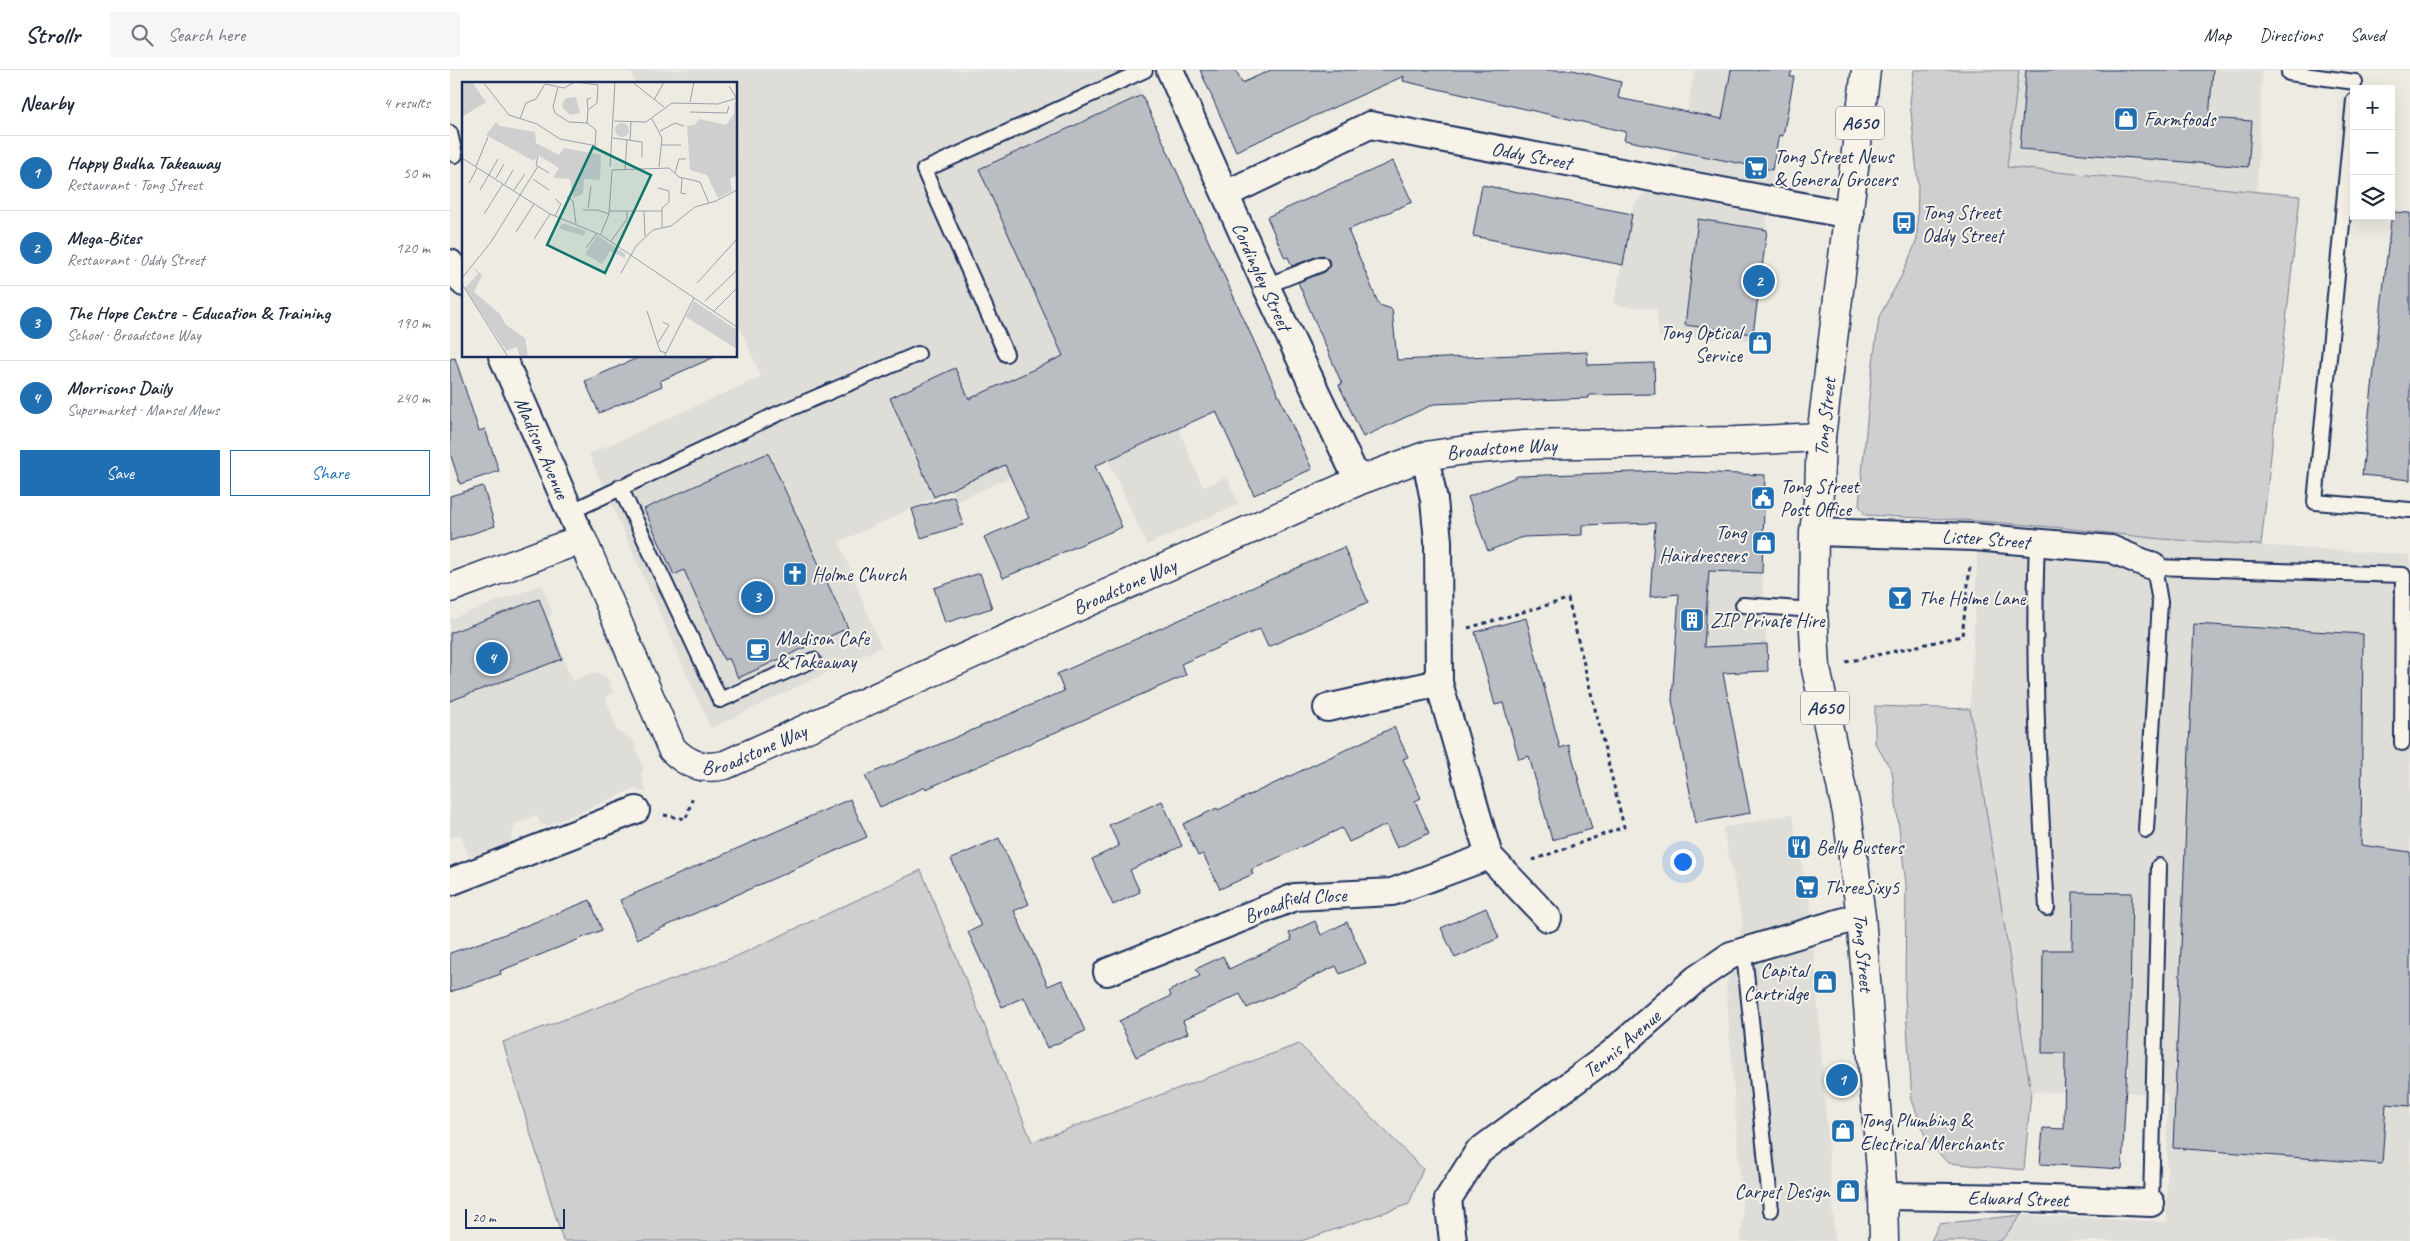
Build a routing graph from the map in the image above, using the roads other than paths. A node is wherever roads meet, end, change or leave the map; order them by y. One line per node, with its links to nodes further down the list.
1 (1145, 70): 16 (lane)
2 (1170, 70): 9 (street, Cordingley Street)
3 (1866, 70): 10 (main road, Tong Street / A650)
4 (2289, 72): 5 (lane)
5 (2356, 80)
6 (2351, 130): 22 (lane)
7 (450, 133): 8 (lane)
8 (455, 155)
9 (1226, 194): 10 (street, Oddy Street); 14 (street, Cordingley Street)
10 (1850, 215): 18 (main road, Tong Street / A650)
11 (450, 263): 13 (street)
12 (1321, 264): 14 (lane)
13 (462, 280)
14 (1266, 286): 20 (street, Cordingley Street)
15 (918, 354): 21 (lane)
16 (1006, 354)
17 (503, 358): 23 (street, Madison Avenue)
18 (1821, 436): 19 (main road, Broadstone Way); 24 (main road, Tong Street / A650)
19 (1425, 456): 20 (main road, Broadstone Way); 32 (street)
20 (1358, 481): 25 (main road, Broadstone Way)
21 (620, 487): 23 (lane); 31 (lane)
22 (2410, 510)
23 (570, 512): 25 (street, Madison Avenue)
24 (1814, 532): 26 (street, Lister Street); 30 (main road, Tong Street / A650)
25 (582, 539): 28 (main road)
26 (2037, 542): 27 (street, Lister Street); 40 (lane)
27 (2154, 567): 34 (lane); 36 (lane)
28 (450, 588)
29 (1743, 605): 30 (lane)
30 (1813, 610): 41 (main road, Tong Street / A650)
31 (813, 660)
32 (1439, 683): 33 (street); 37 (street)
33 (1327, 708)
34 (2402, 743)
35 (636, 810): 39 (street)
36 (2146, 830)
37 (1496, 864): 42 (street); 44 (street, Broadfield Close)
38 (2159, 866): 46 (lane)
39 (450, 882)
40 (2047, 908)
41 (1861, 916): 43 (street, Tennis Avenue); 45 (main road, Tong Street / A650)
42 (1548, 918)
43 (1744, 952): 47 (lane); 48 (street, Tennis Avenue)
44 (1107, 972)
45 (1883, 1196): 46 (street, Edward Street); 49 (main road, Tong Street / A650)
46 (2152, 1202)
47 (1771, 1210)
48 (1453, 1241)
49 (1884, 1241)

